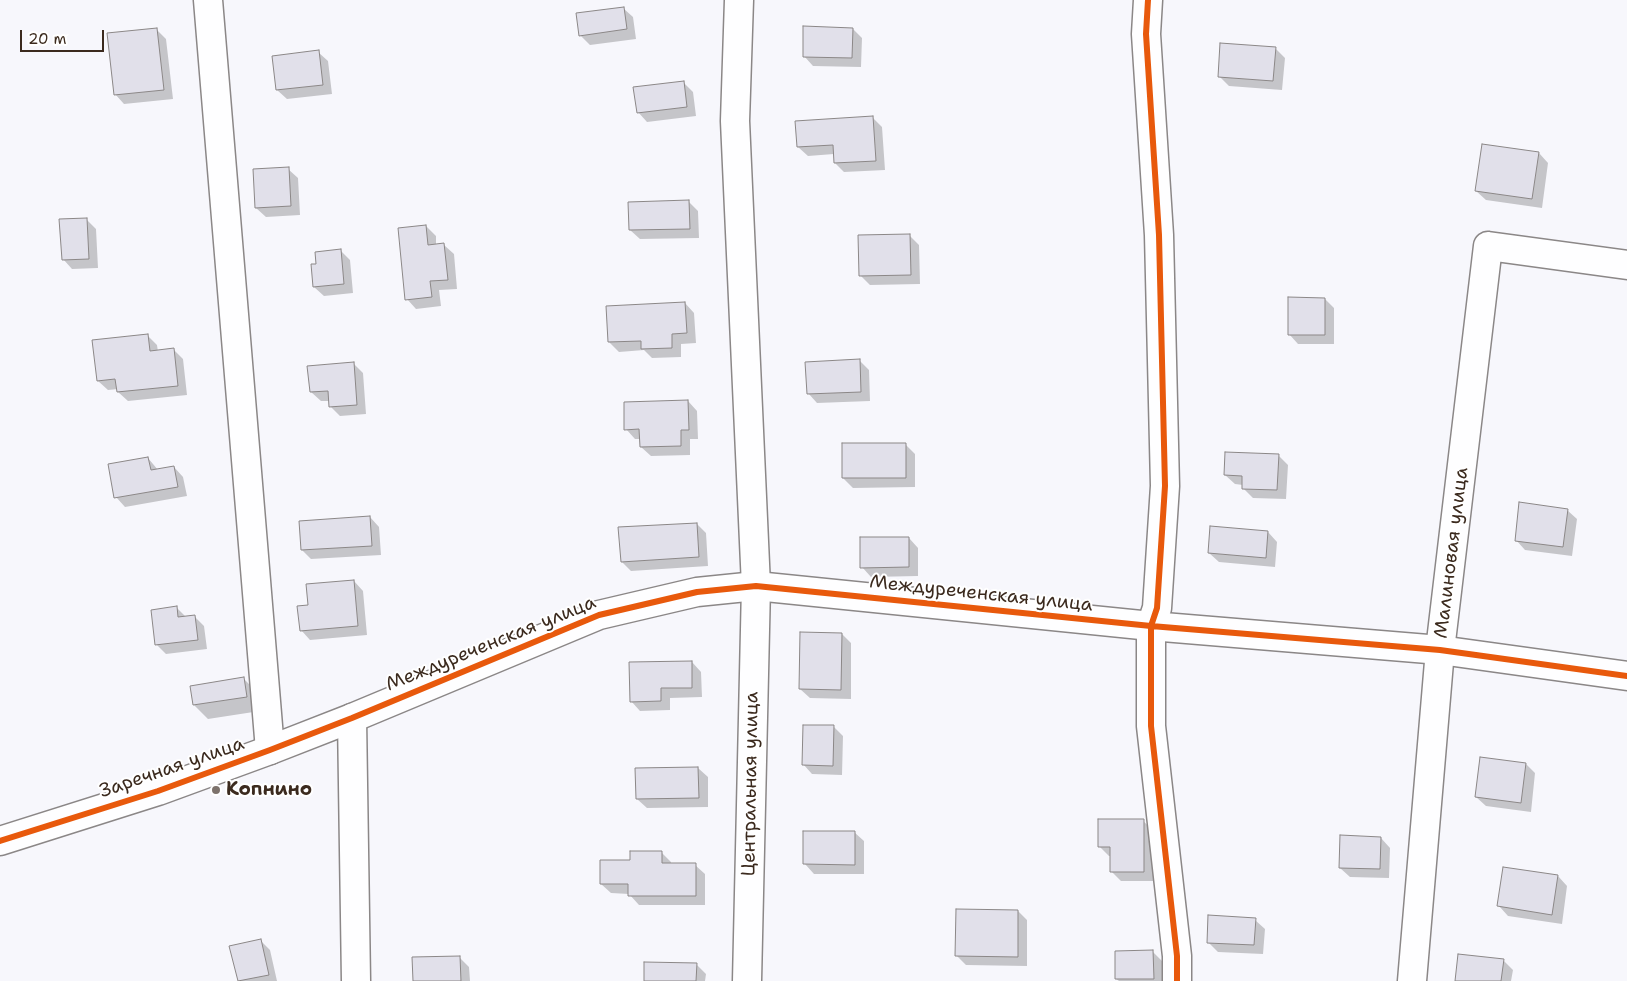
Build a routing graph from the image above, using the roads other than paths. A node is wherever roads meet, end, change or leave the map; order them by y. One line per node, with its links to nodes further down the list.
1 (208, 0): 10 (street)
2 (739, 0): 5 (street, Центральная улица)
3 (1148, 0): 6 (street)
4 (1627, 265): 7 (street, Малиновая улица)
5 (756, 586): 6 (street, Междуреченская улица); 9 (street, Междуреченская улица); 13 (street, Центральная улица)
6 (1152, 626): 7 (street, Междуреченская улица); 14 (street)
7 (1440, 650): 8 (street, Междуреченская улица); 15 (street, Малиновая улица)
8 (1627, 676)
9 (352, 718): 10 (street, Заречная улица); 12 (street)
10 (270, 750): 11 (street, Заречная улица)
11 (0, 841)
12 (356, 981)
13 (746, 981)
14 (1177, 981)
15 (1412, 981)

